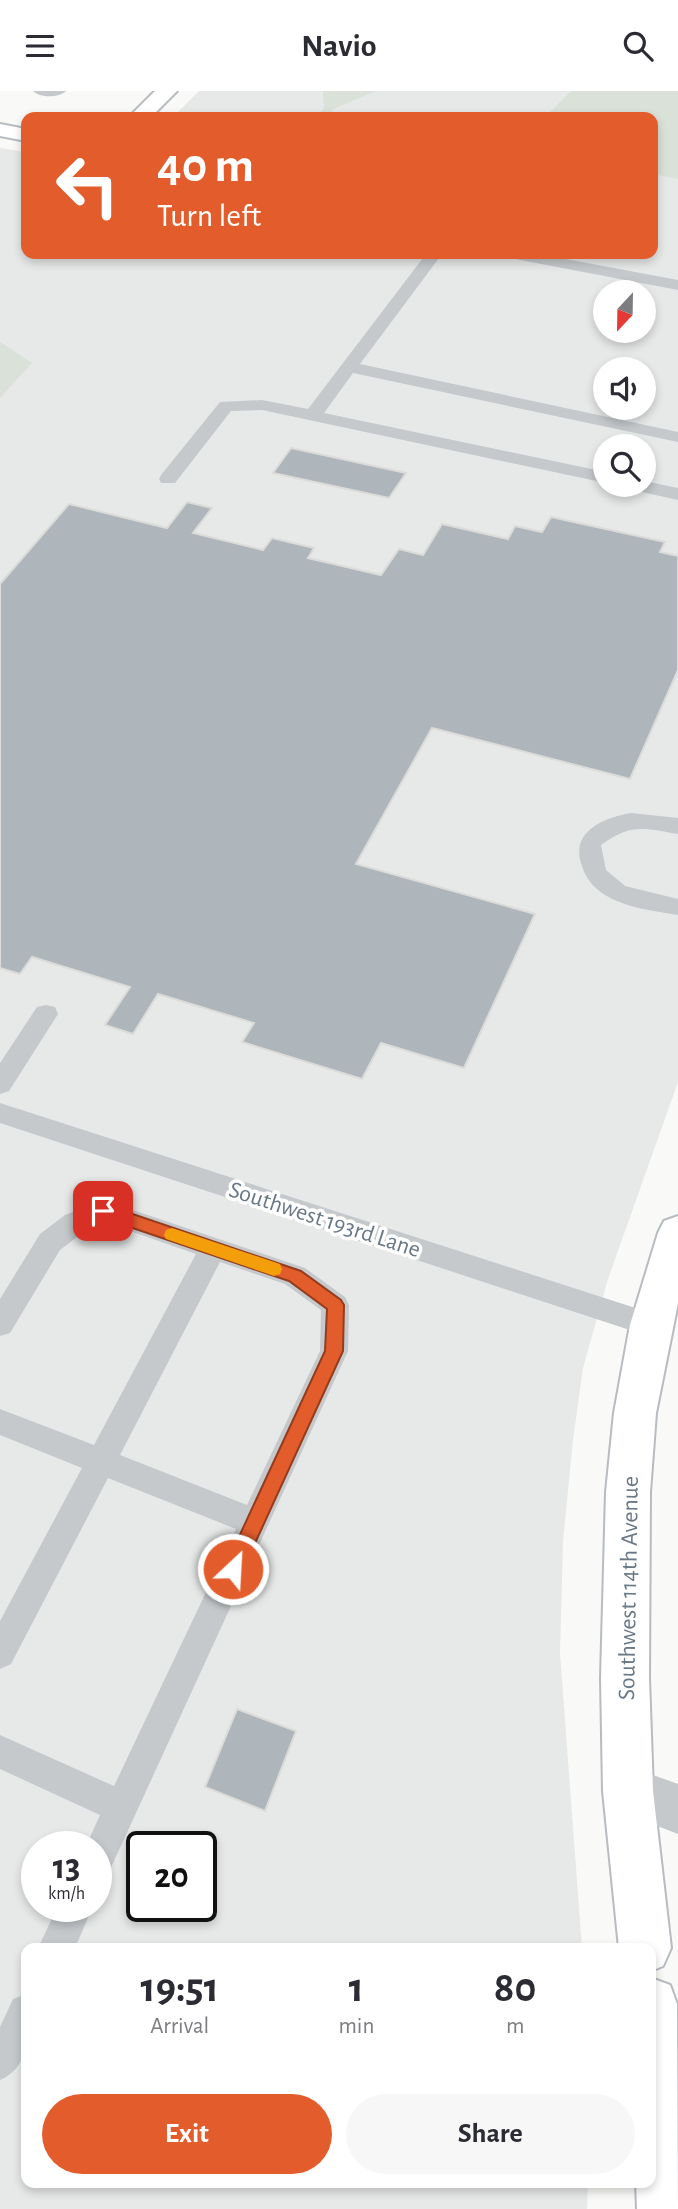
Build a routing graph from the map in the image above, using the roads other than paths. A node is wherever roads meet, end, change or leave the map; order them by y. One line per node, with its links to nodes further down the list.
1 (40, 91): 2 (lane)
2 (60, 91)
3 (167, 91): 4 (street)
4 (144, 112)
5 (0, 130): 6 (street)
6 (21, 134)
7 (430, 259): 10 (lane)
8 (541, 259): 9 (lane)
9 (678, 285)
10 (347, 367): 11 (lane); 12 (lane)
11 (312, 416): 13 (lane); 14 (lane)
12 (678, 437)
13 (593, 475)
14 (168, 479)
15 (656, 489): 16 (lane)
16 (678, 494)
17 (678, 826): 18 (lane)
18 (678, 907)
19 (46, 1014): 20 (lane)
20 (0, 1084)
21 (0, 1113): 25 (lane, Southwest 193rd Lane)
22 (678, 1233): 25 (street, Southwest 114th Avenue)
23 (213, 1249): 24 (lane); 27 (lane); 28 (lane)
24 (0, 1324)
25 (651, 1325): 31 (street, Southwest 114th Avenue)
26 (0, 1422): 27 (lane)
27 (101, 1461): 28 (lane); 29 (lane)
28 (255, 1522): 32 (lane)
29 (0, 1653)
30 (0, 1752): 32 (lane)
31 (628, 1791): 33 (street); 37 (street, Southwest 114th Avenue)
32 (122, 1807): 34 (lane)
33 (678, 1809)
34 (111, 1831)
35 (68, 1922): 36 (lane)
36 (58, 1943)
37 (644, 1943)
38 (21, 2022): 40 (lane)
39 (656, 2051): 41 (street)
40 (0, 2061)
41 (665, 2209)

